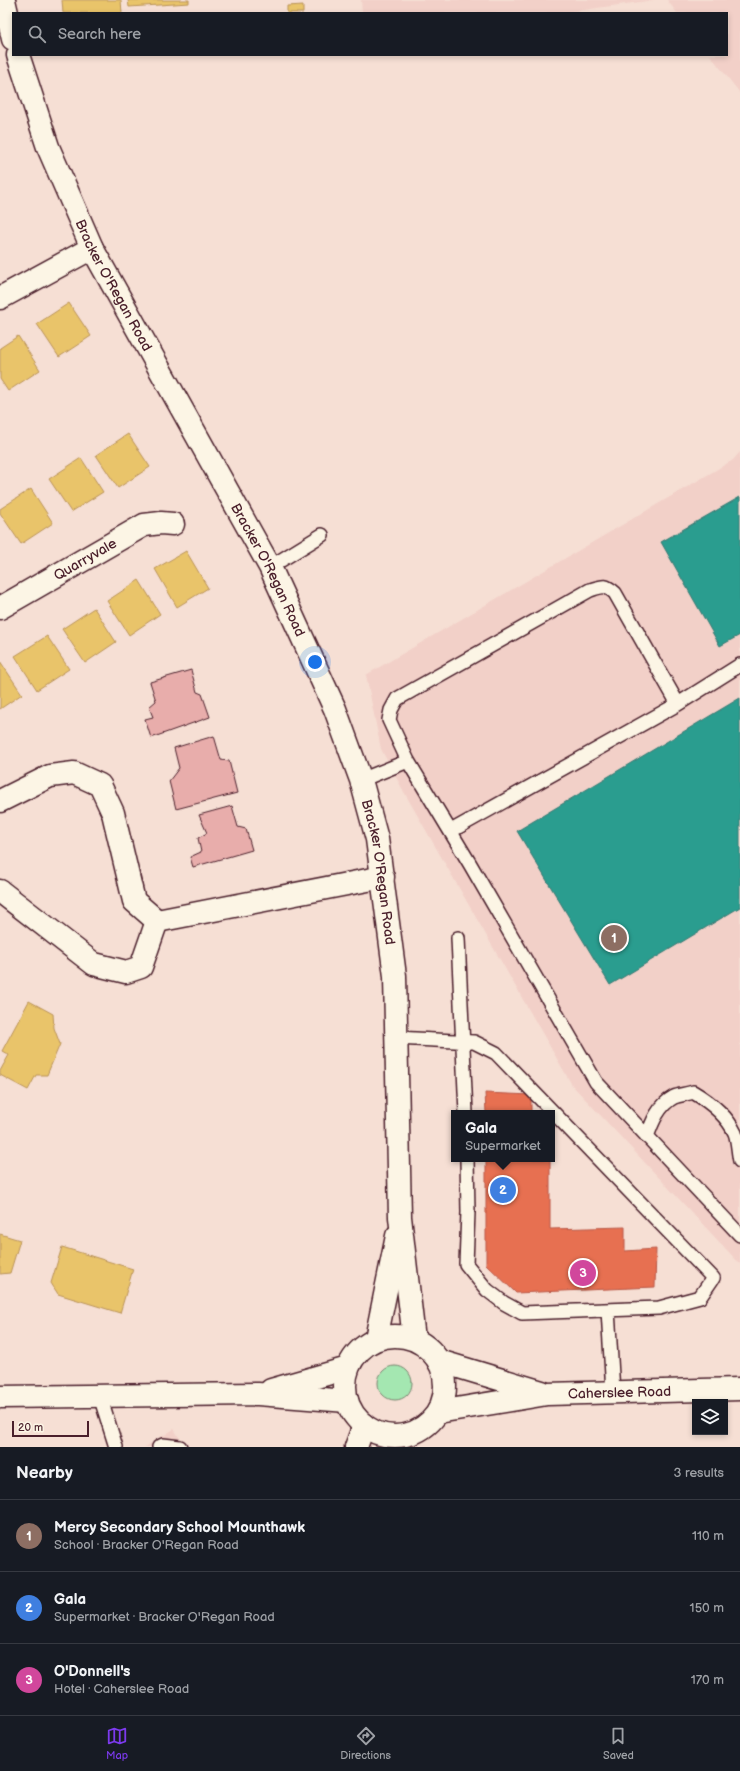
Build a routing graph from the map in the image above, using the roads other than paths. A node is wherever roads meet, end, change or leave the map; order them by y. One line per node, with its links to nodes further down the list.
1 (4, 0): 2 (main road)
2 (12, 35)
3 (18, 56): 4 (main road, Bracker O'Regan Road)
4 (92, 248): 5 (main road); 8 (main road, Bracker O'Regan Road)
5 (0, 298)
6 (173, 524): 9 (main road, Quarryvale)
7 (322, 535): 8 (lane)
8 (270, 567): 13 (main road, Bracker O'Regan Road)
9 (0, 608)
10 (740, 665): 11 (lane)
11 (678, 704): 12 (lane); 15 (lane)
12 (408, 761): 13 (lane); 15 (lane)
13 (361, 780): 16 (main road, Bracker O'Regan Road)
14 (0, 801): 18 (main road)
15 (451, 832): 25 (lane)
16 (383, 877): 18 (main road); 20 (main road, Bracker O'Regan Road)
17 (0, 891): 18 (main road)
18 (157, 921)
19 (458, 938): 21 (lane)
20 (396, 1038): 21 (lane); 28 (main road, Bracker O'Regan Road)
21 (462, 1041): 22 (lane); 23 (lane)
22 (466, 1110)
23 (551, 1110)
24 (555, 1114): 30 (lane)
25 (647, 1137): 26 (lane); 29 (lane)
26 (740, 1161)
27 (467, 1162): 30 (lane)
28 (400, 1217): 31 (main road); 32 (main road)
29 (740, 1235)
30 (608, 1310): 36 (lane)
31 (376, 1339): 32 (main road); 34 (main road)
32 (414, 1339): 33 (main road)
33 (439, 1361): 38 (main road, Caherslee Road); 42 (main road)
34 (348, 1368): 37 (main road); 41 (main road)
35 (740, 1390): 36 (main road, Caherslee Road)
36 (613, 1392): 38 (main road, Caherslee Road)
37 (258, 1394): 39 (main road); 41 (main road)
38 (547, 1394): 42 (main road, Caherslee Road)
39 (100, 1396): 40 (main road); 45 (lane)
40 (0, 1397)
41 (347, 1401): 43 (main road)
42 (438, 1412): 44 (main road)
43 (364, 1426): 44 (main road); 48 (main road)
44 (402, 1440)
45 (116, 1447)
46 (159, 1447): 47 (lane)
47 (180, 1447)
48 (356, 1447)

